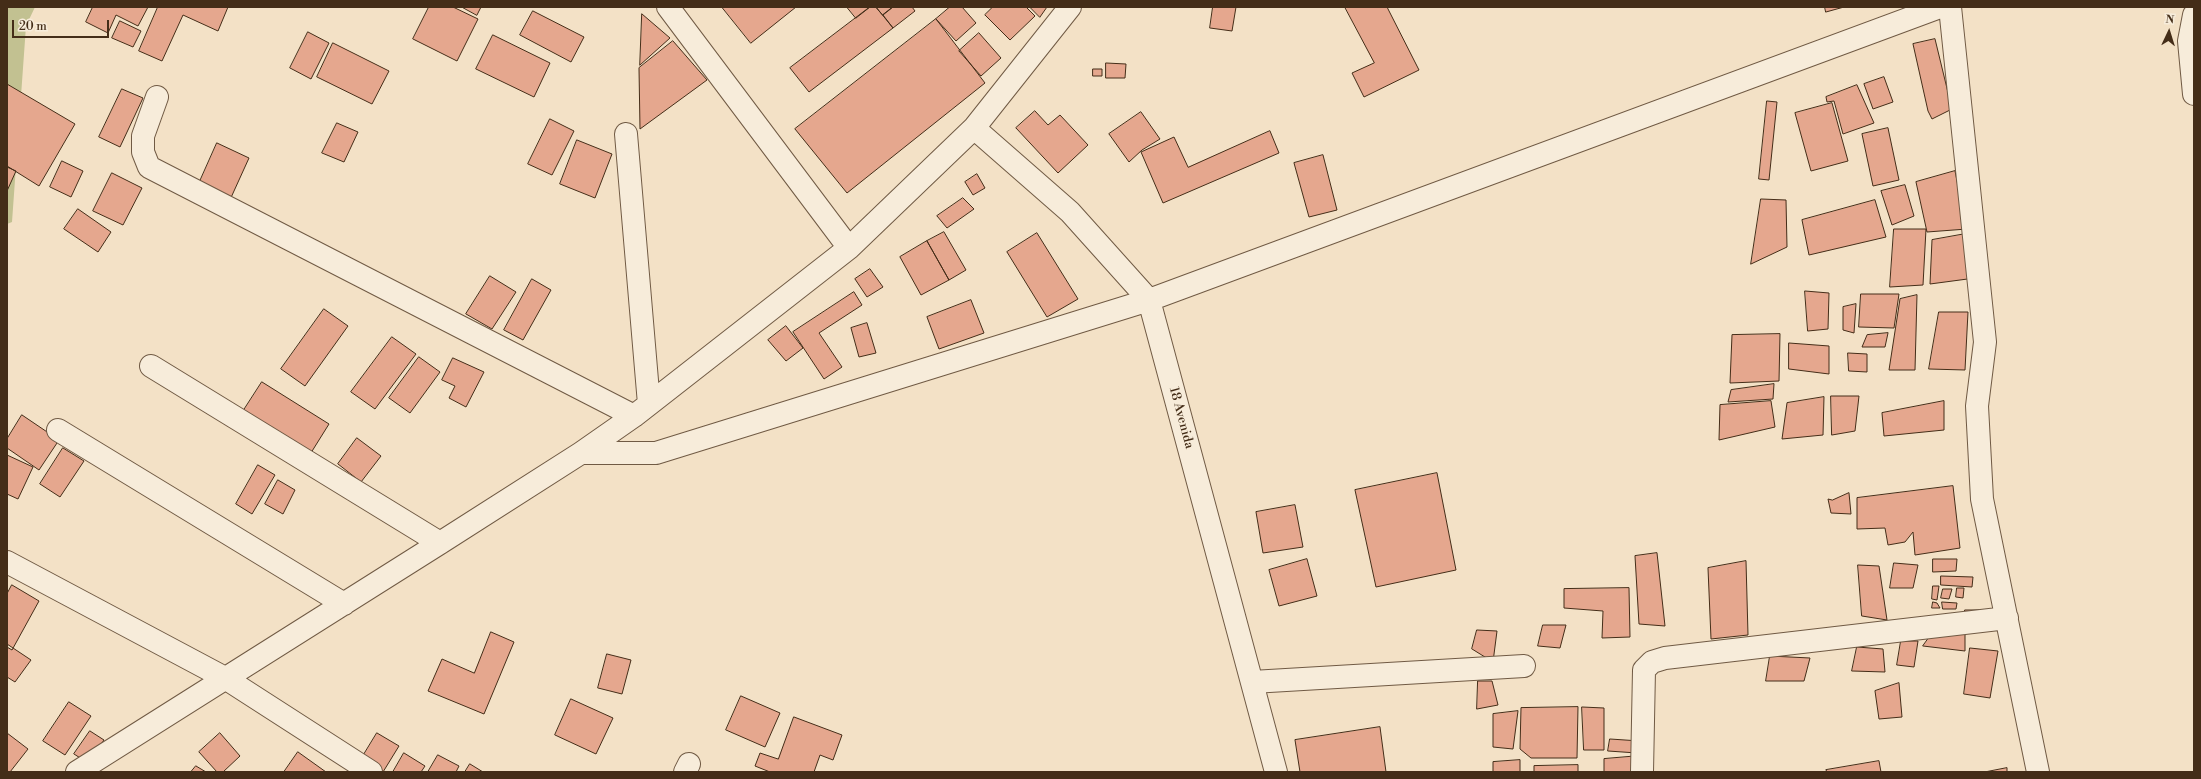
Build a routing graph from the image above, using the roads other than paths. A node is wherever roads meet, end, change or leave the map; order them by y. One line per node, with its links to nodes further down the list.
1 (668, 7): 10 (street)
2 (1070, 7): 8 (street)
3 (1940, 7): 11 (street)
4 (1950, 7): 19 (street)
5 (2194, 14): 6 (street)
6 (2194, 94)
7 (158, 96): 13 (street)
8 (974, 128): 10 (street); 11 (street, 18 Avenida)
9 (626, 134): 13 (street)
10 (849, 248): 13 (street)
11 (1149, 300): 15 (street); 22 (street, 18 Avenida)
12 (151, 366): 16 (street)
13 (641, 410): 15 (street)
14 (58, 430): 18 (street)
15 (581, 453): 16 (street)
16 (440, 543): 18 (street)
17 (7, 562): 21 (street)
18 (344, 604): 21 (street)
19 (2007, 618): 26 (street); 27 (street)
20 (1524, 666): 22 (street)
21 (225, 678): 23 (street); 24 (street)
22 (1252, 682): 25 (street, 18 Avenida)
23 (78, 772)
24 (371, 772)
25 (1276, 772)
26 (1642, 772)
27 (2038, 772)

